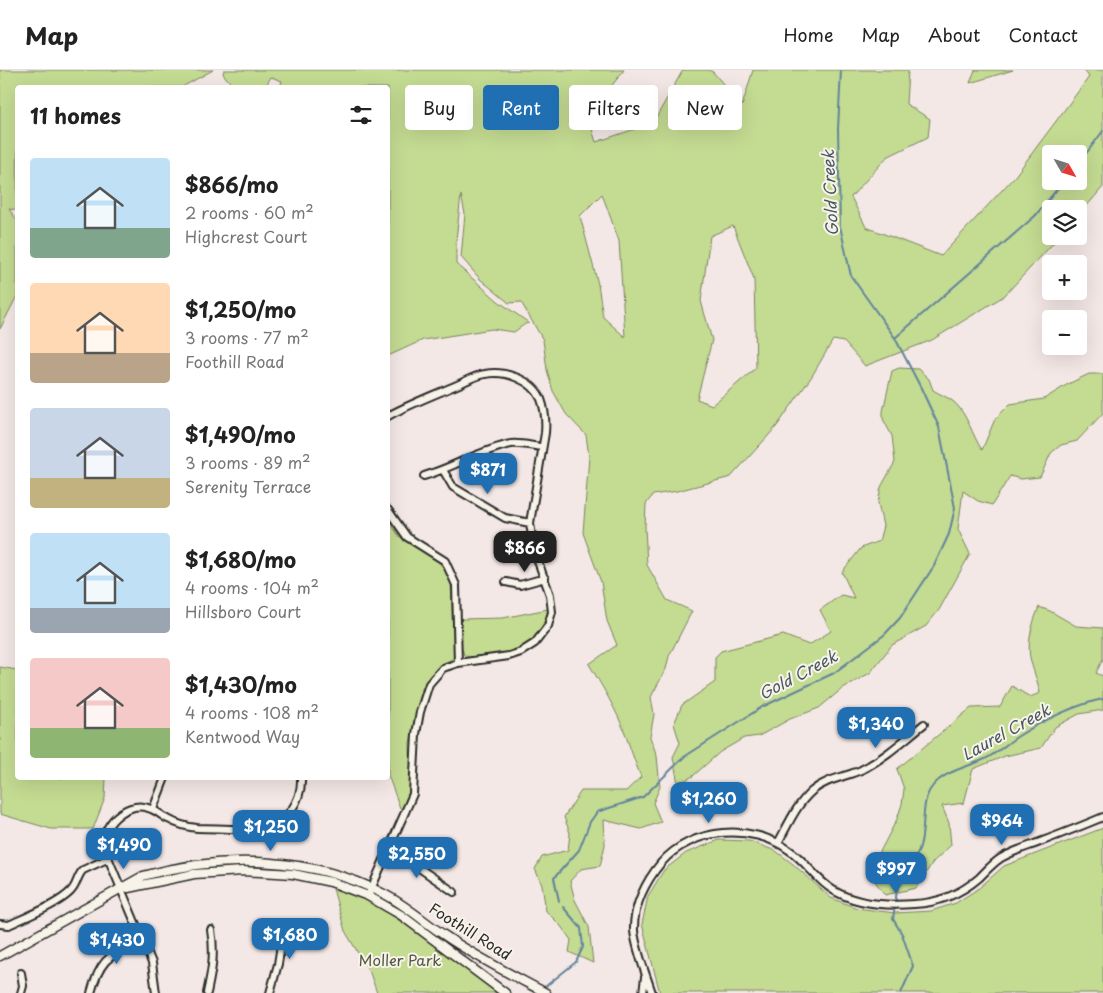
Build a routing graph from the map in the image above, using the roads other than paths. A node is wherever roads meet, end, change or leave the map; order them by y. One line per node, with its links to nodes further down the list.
1 (390, 415): 2 (street)
2 (542, 447): 3 (street); 6 (street)
3 (443, 470): 4 (street); 6 (street)
4 (424, 476)
5 (390, 513): 9 (street)
6 (530, 523): 7 (street)
7 (544, 578): 8 (street); 9 (street)
8 (506, 582)
9 (458, 663): 16 (street)
10 (924, 724): 15 (street)
11 (164, 780): 13 (street)
12 (301, 780): 13 (street)
13 (153, 809): 17 (street)
14 (1103, 818): 15 (street)
15 (778, 843): 28 (street)
16 (390, 850): 18 (street); 20 (street)
17 (107, 859): 19 (street); 22 (street)
18 (372, 888): 19 (main road, Foothill Road); 21 (street); 35 (main road, Foothill Road)
19 (121, 890): 21 (main road, Foothill Road); 25 (street); 26 (main road, Foothill Road)
20 (454, 892)
21 (368, 896): 34 (main road, Foothill Road)
22 (0, 924)
23 (211, 930): 32 (street)
24 (310, 931): 33 (street)
25 (142, 938): 30 (street); 31 (street)
26 (0, 956)
27 (21, 973): 29 (street)
28 (646, 973): 36 (street); 37 (street)
29 (21, 993)
30 (91, 993)
31 (156, 993)
32 (207, 993)
33 (270, 993)
34 (505, 993)
35 (546, 993)
36 (642, 993)
37 (652, 993)

